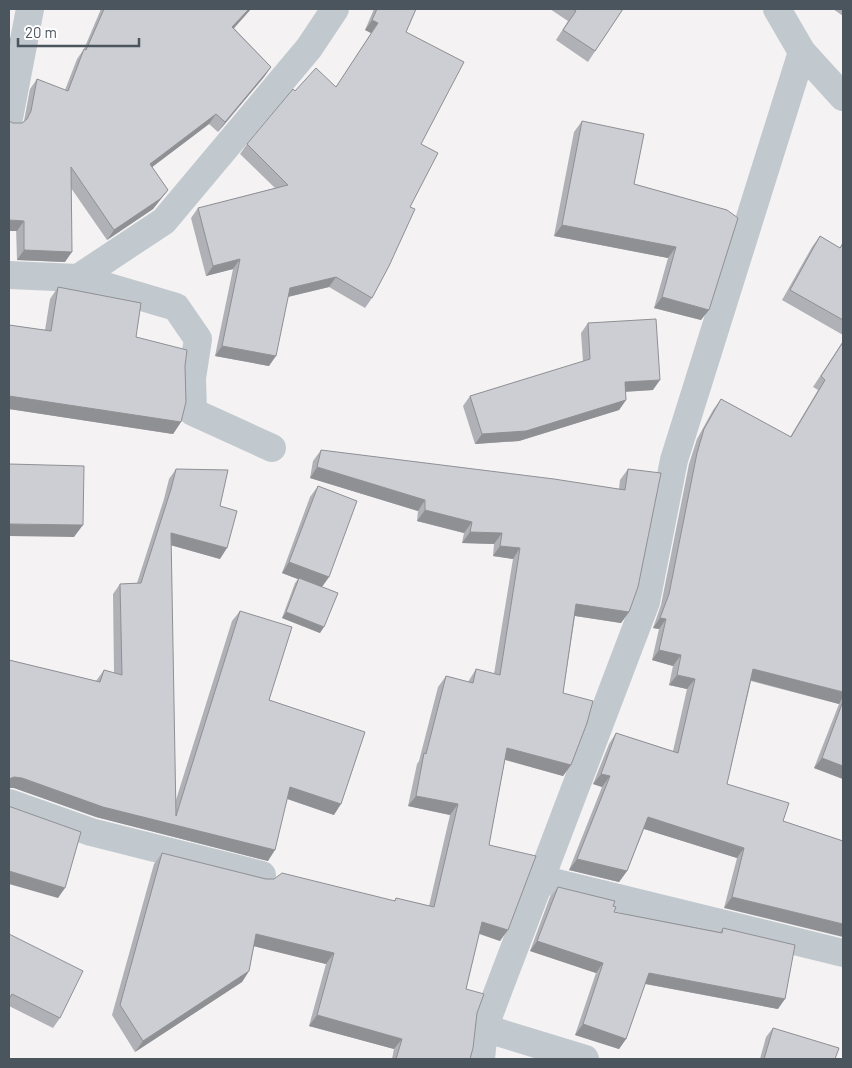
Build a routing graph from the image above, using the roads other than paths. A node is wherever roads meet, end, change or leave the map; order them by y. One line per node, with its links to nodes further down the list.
1 (30, 9): 6 (street)
2 (335, 9): 8 (street)
3 (777, 9): 4 (street)
4 (802, 52): 5 (street); 12 (street)
5 (843, 97)
6 (9, 118)
7 (9, 275): 8 (street)
8 (78, 278): 9 (street)
9 (272, 448)
10 (9, 803): 11 (street)
11 (262, 875)
12 (541, 878): 13 (street); 14 (street)
13 (843, 953)
14 (484, 1028): 15 (street); 16 (street)
15 (481, 1059)
16 (585, 1059)

